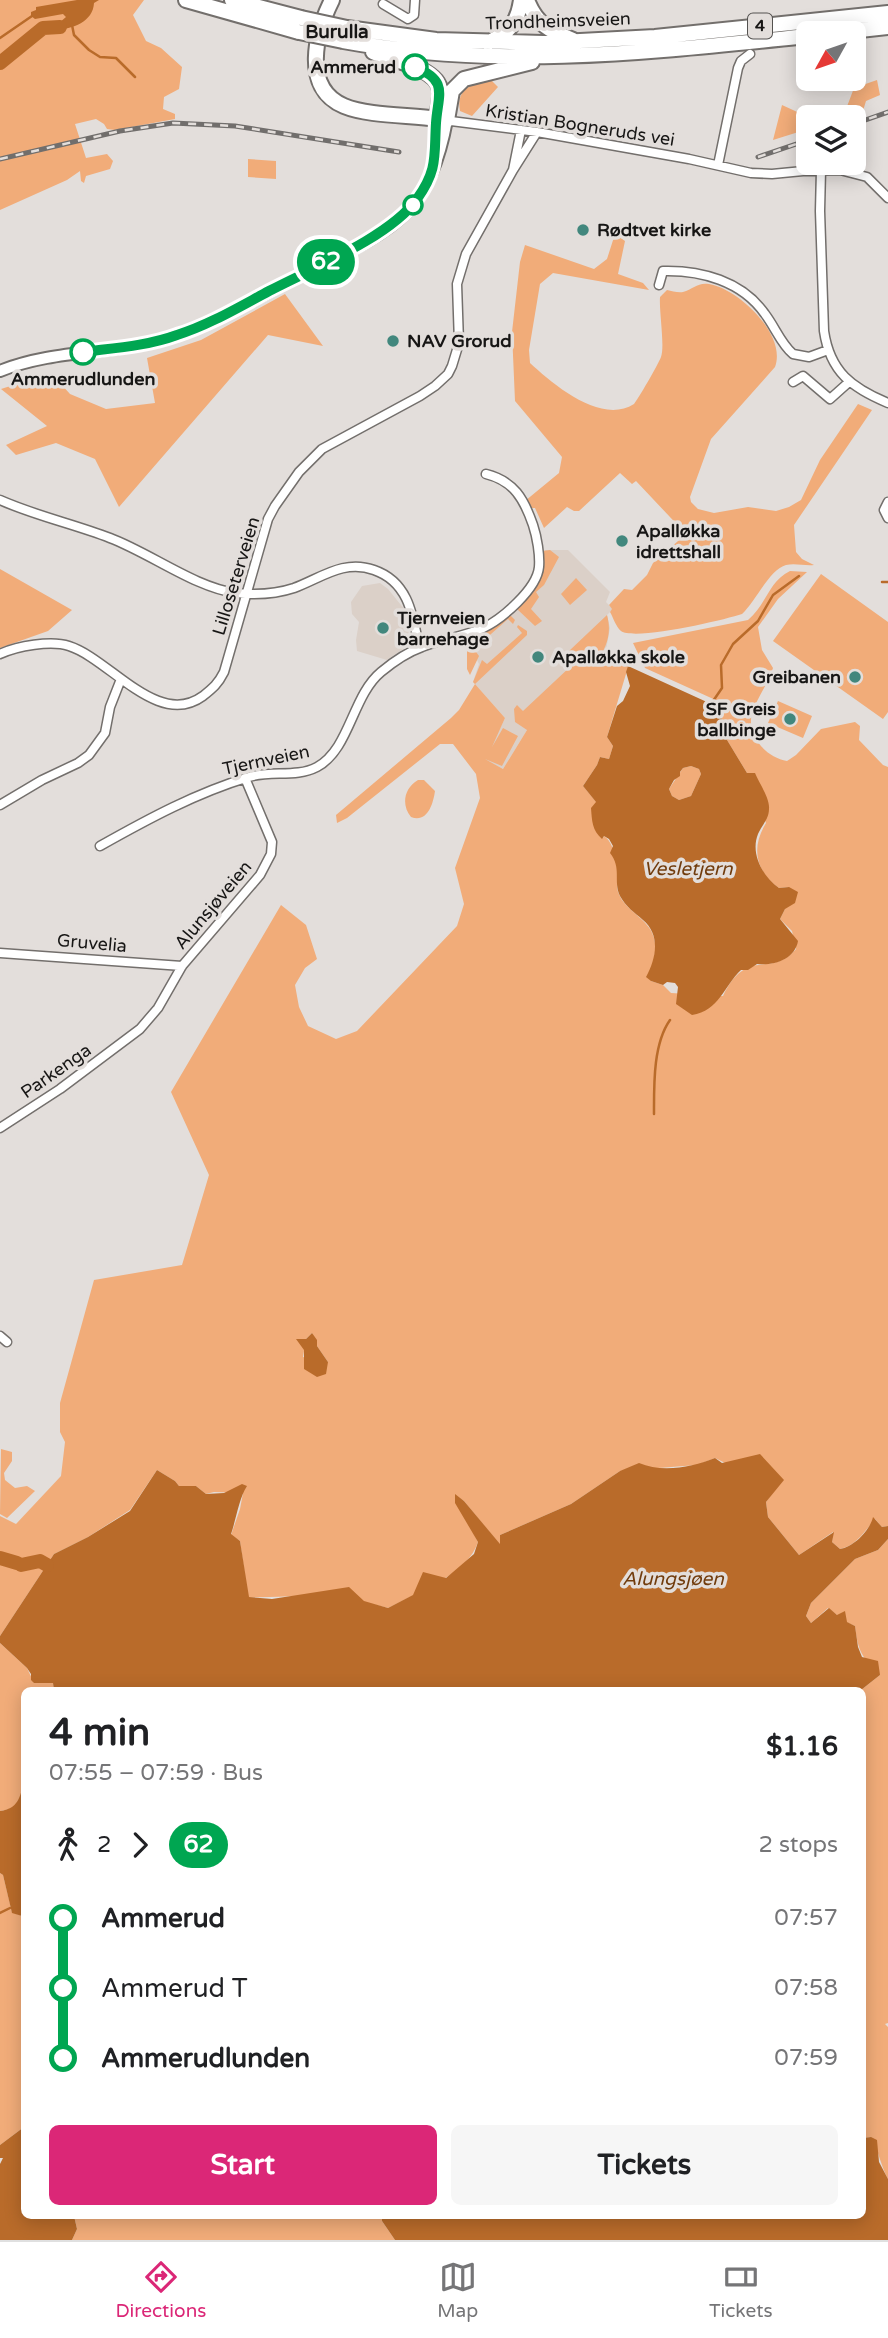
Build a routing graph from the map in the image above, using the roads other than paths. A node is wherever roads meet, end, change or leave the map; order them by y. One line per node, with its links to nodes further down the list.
1 (186, 0): 9 (highway, Trondheimsveien / 4)
2 (232, 0): 9 (highway, Trondheimsveien / 4)
3 (332, 0): 18 (highway)
4 (415, 0): 7 (street)
5 (521, 0): 15 (highway)
6 (527, 0): 14 (highway)
7 (383, 4)
8 (888, 13): 14 (highway, Trondheimsveien / 4)
9 (300, 25): 12 (highway, Trondheimsveien / 4, bridge)
10 (888, 27): 11 (highway)
11 (866, 29)
12 (347, 37): 15 (highway, Trondheimsveien / 4); 17 (highway, Trondheimsveien / 4); 18 (highway)
13 (796, 37): 17 (highway, Trondheimsveien / 4)
14 (578, 42): 15 (highway, Trondheimsveien / 4)
15 (487, 43)
16 (750, 54): 21 (street)
17 (549, 57): 18 (highway)
18 (442, 120): 19 (street, Kristian Bogneruds vei); 29 (street)
19 (522, 130): 20 (street, Kristian Bogneruds vei); 22 (street, Lilloseterveien)
20 (537, 132): 21 (street, Kristian Bogneruds vei); 22 (street, Lilloseterveien)
21 (718, 165): 23 (street, Kristian Bogneruds vei)
22 (513, 170): 37 (street, Lilloseterveien)
23 (796, 172)
24 (821, 175): 28 (street)
25 (863, 175): 26 (street, Kristian Bogneruds vei)
26 (888, 198)
27 (659, 285): 28 (street)
28 (828, 351): 31 (street)
29 (0, 371)
30 (793, 382): 31 (street)
31 (849, 382): 32 (street)
32 (888, 403)
33 (486, 474): 38 (street, Tjernveien)
34 (0, 500): 37 (street)
35 (888, 502): 36 (street)
36 (888, 518)
37 (246, 593): 38 (street); 40 (street, Lilloseterveien)
38 (419, 648): 41 (street, Tjernveien)
39 (0, 654): 40 (street, Lilloseterveien)
40 (121, 678): 42 (street)
41 (246, 778): 43 (street, Tjernveien); 45 (street, Alunsjøveien)
42 (0, 805)
43 (100, 846)
44 (0, 953): 45 (street, Gruvelia)
45 (182, 966): 46 (street, Alunsjøveien)
46 (129, 1039): 47 (street, Parkenga)
47 (0, 1128)

